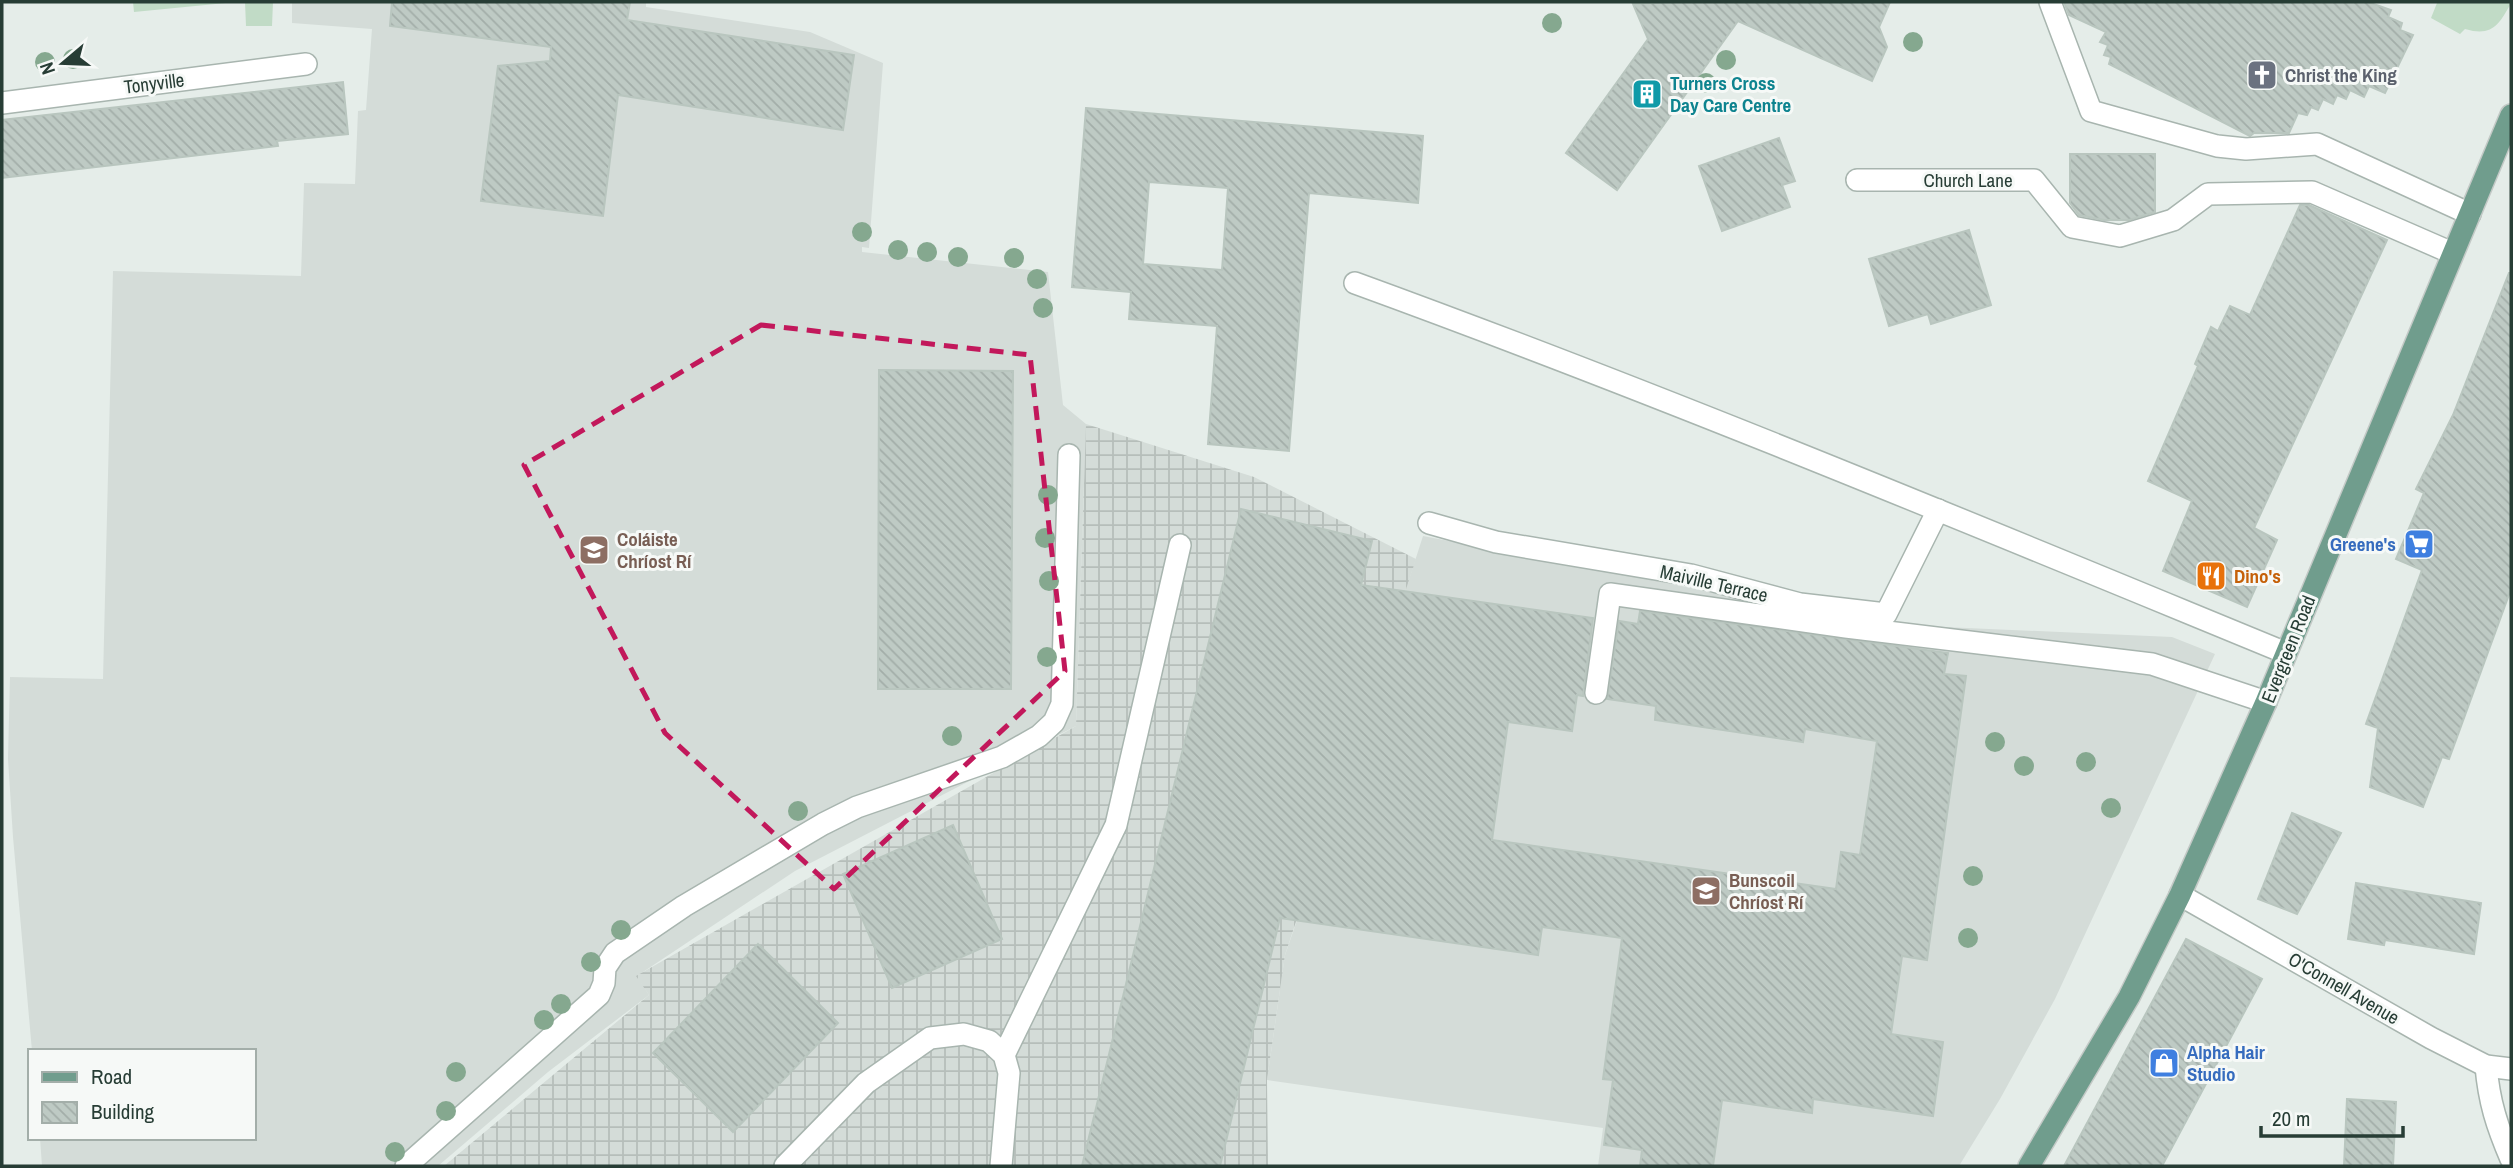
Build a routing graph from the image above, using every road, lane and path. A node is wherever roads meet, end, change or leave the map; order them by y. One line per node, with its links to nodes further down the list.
1 (2050, 2): 6 (street)
2 (306, 64): 3 (street, Tonyville)
3 (2, 103)
4 (2511, 115): 6 (main road, Evergreen Road)
5 (1857, 180): 7 (street, Church Lane)
6 (2469, 214): 7 (main road, Evergreen Road)
7 (2452, 253): 13 (main road, Evergreen Road)
8 (1354, 283): 10 (street)
9 (1069, 455): 21 (street)
10 (1938, 510): 11 (street, Maiville Terrace); 13 (street)
11 (1429, 523)
12 (1180, 545): 17 (street)
13 (2286, 653): 15 (main road, Evergreen Road)
14 (1596, 693): 15 (street)
15 (2266, 702): 16 (main road, Evergreen Road)
16 (2180, 895): 18 (street, O'Connell Avenue); 24 (main road, Evergreen Road)
17 (1004, 1055): 22 (street); 23 (street)
18 (2486, 1066): 19 (street, O'Connell Avenue); 20 (street)
19 (2511, 1069)
20 (2511, 1159)
21 (406, 1166)
22 (785, 1166)
23 (1001, 1166)
24 (2029, 1166)

